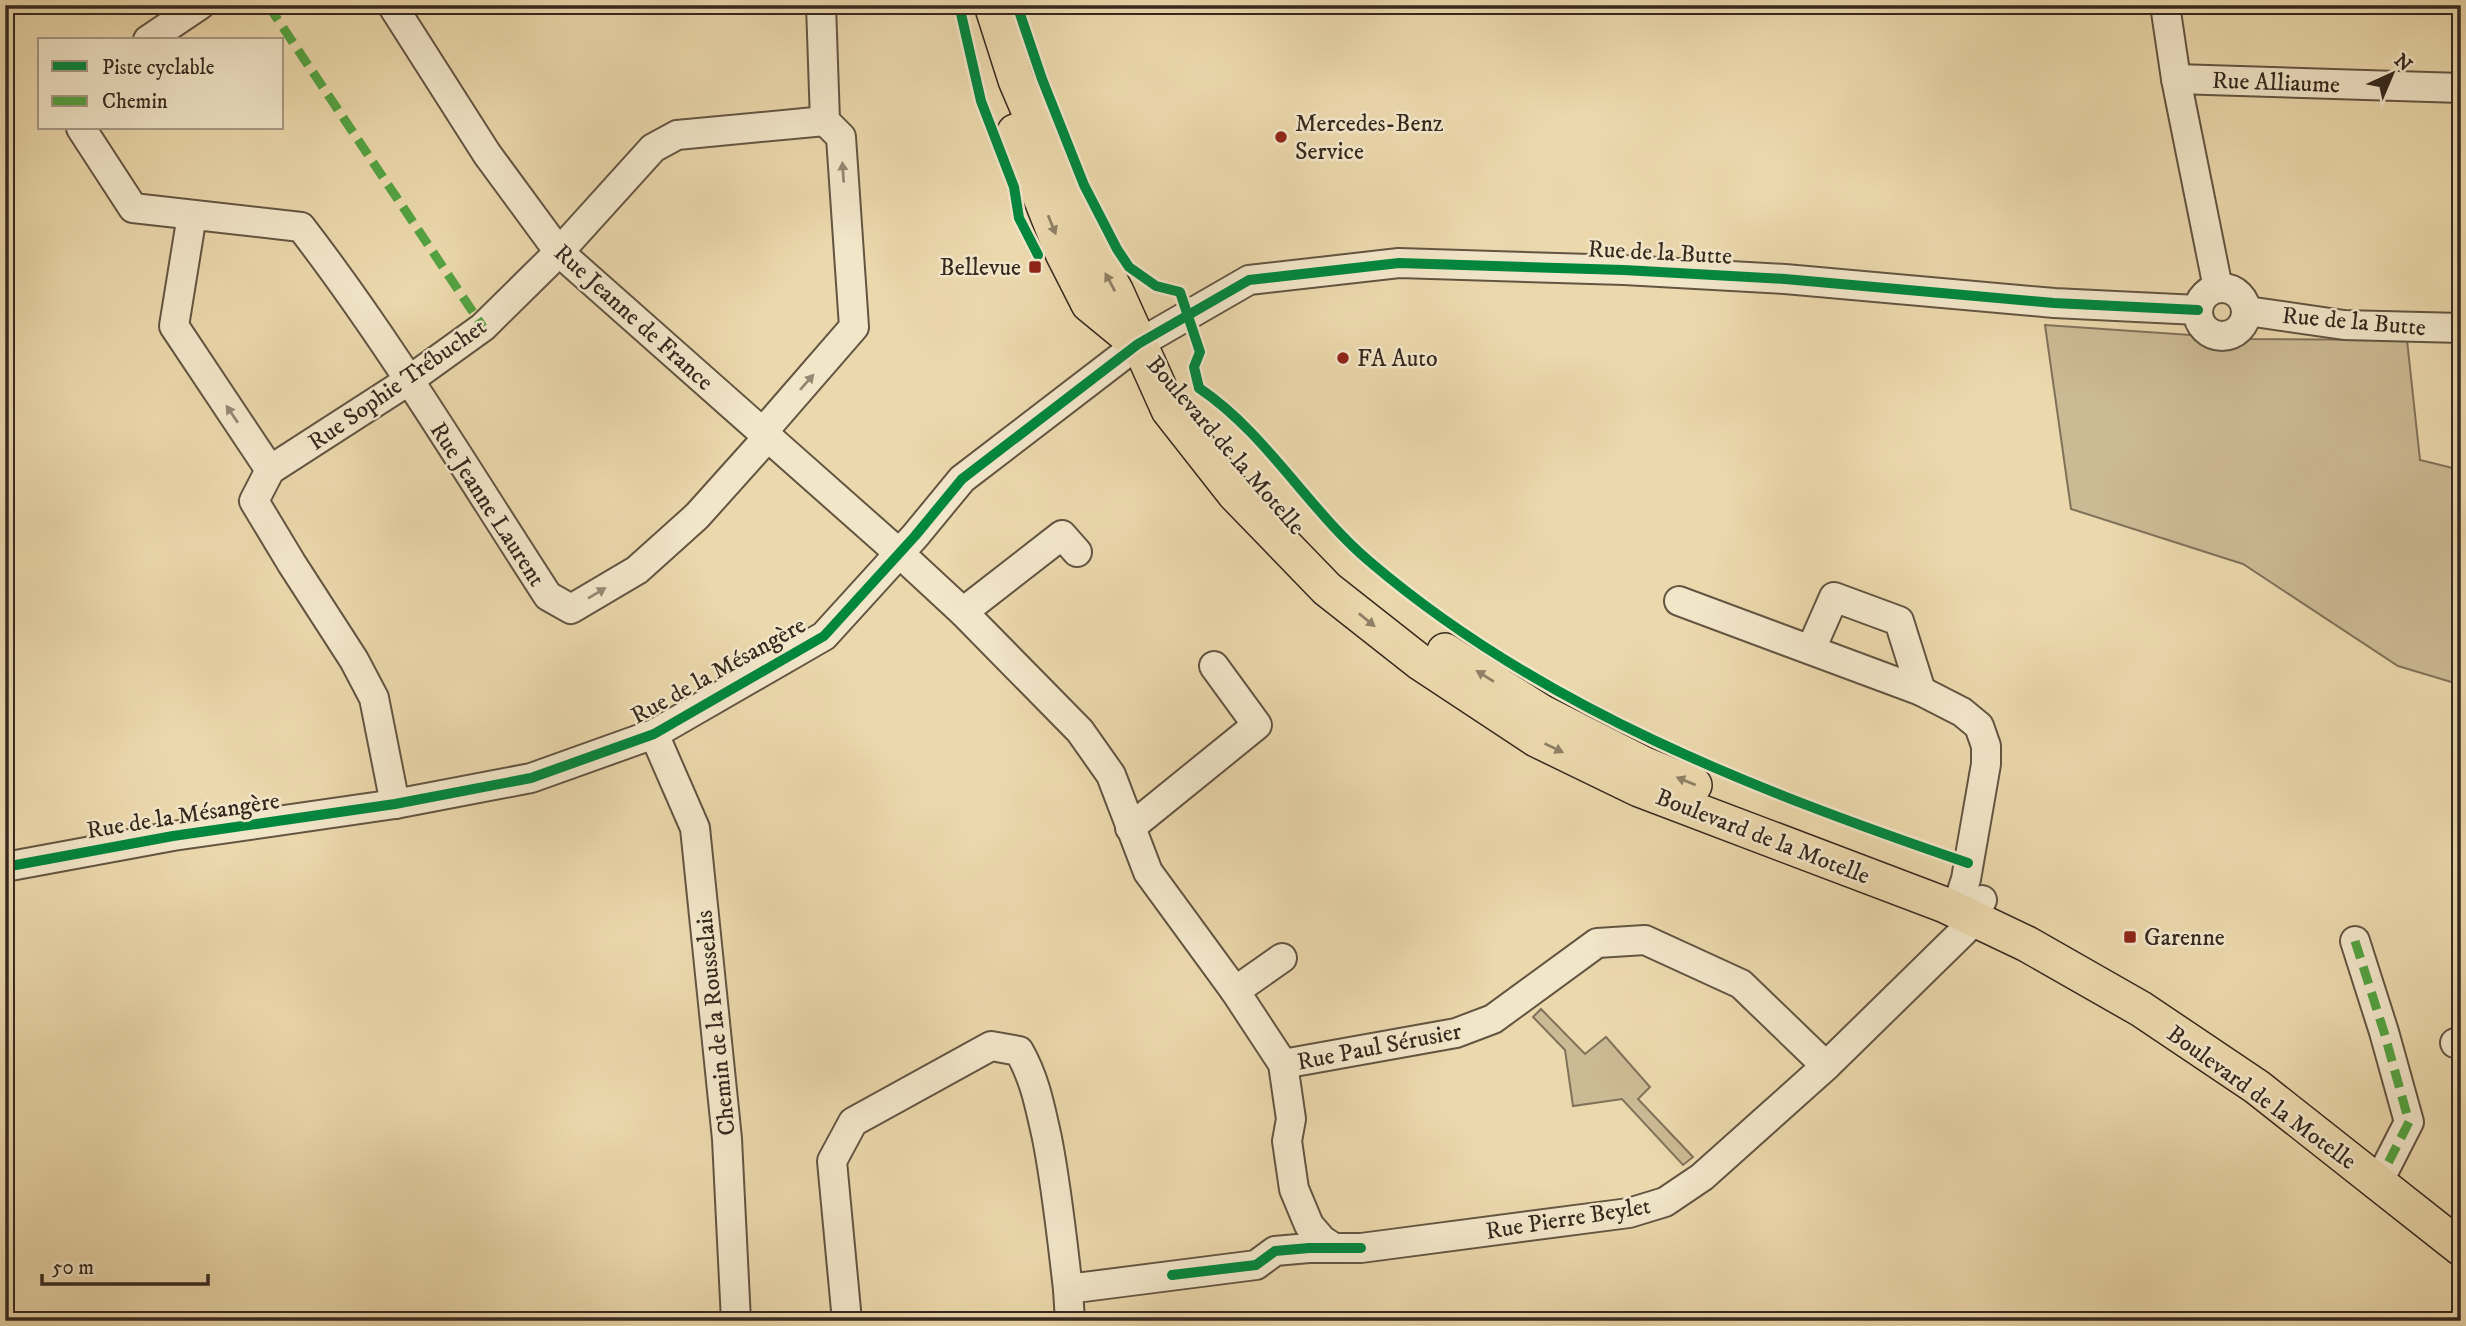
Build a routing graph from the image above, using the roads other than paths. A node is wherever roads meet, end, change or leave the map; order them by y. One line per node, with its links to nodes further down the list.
1 (200, 5): 7 (street)
2 (392, 5): 13 (street, Rue Jeanne de France)
3 (821, 5): 10 (street)
4 (975, 5): 18 (main road, Boulevard de la Motelle, one-way to 18)
5 (992, 5): 18 (main road, Boulevard de la Motelle, one-way to 5)
6 (2165, 5): 8 (street)
7 (151, 38)
8 (2176, 79): 9 (street, Rue Alliaume); 14 (street)
9 (2461, 88)
10 (825, 121): 13 (street, Rue Sophie Trébuchet); 20 (street, one-way to 10)
11 (82, 130): 12 (street)
12 (192, 215): 19 (street); 21 (street, one-way to 12)
13 (559, 252): 19 (street, Rue Sophie Trébuchet); 20 (street, Rue Jeanne de France)
14 (2218, 288): 15 (street); 16 (street)
15 (2198, 310): 16 (street); 18 (street, Rue de la Butte)
16 (2247, 311): 17 (street, Rue de la Butte)
17 (2461, 328)
18 (1138, 344): 23 (street, Rue de la Mésangère); 33 (main road, Boulevard de la Motelle)
19 (408, 382): 20 (street, Rue Jeanne Laurent, one-way to 20); 21 (street, Rue Sophie Trébuchet)
20 (765, 435): 23 (street, Rue Jeanne de France)
21 (270, 470): 30 (street)
22 (1077, 552): 25 (street)
23 (900, 554): 25 (street, Rue Jeanne de France); 29 (street, Rue de la Mésangère)
24 (1679, 601): 26 (street)
25 (963, 612): 31 (street, Rue Jeanne de France)
26 (1811, 649): 28 (street); 28 (street)
27 (1214, 666): 31 (street)
28 (1921, 691): 33 (street)
29 (654, 734): 30 (street, Rue de la Mésangère); 44 (street, Chemin de la Rousselais)
30 (396, 804): 32 (street, Rue de la Mésangère)
31 (1130, 828): 36 (street, Rue Jeanne de France)
32 (5, 867)
33 (1969, 904): 38 (street, Rue Pierre Beylet); 39 (main road, Boulevard de la Motelle); 42 (main road, Boulevard de la Motelle)
34 (2355, 941): 39 (street)
35 (1282, 958): 36 (street)
36 (1235, 991): 37 (street, Rue Jeanne de France)
37 (1283, 1064): 38 (street, Rue Paul Sérusier); 41 (street)
38 (1826, 1066): 41 (street, Rue Pierre Beylet)
39 (2385, 1168): 40 (main road, Boulevard de la Motelle)
40 (2461, 1228)
41 (1334, 1248): 43 (street, Rue Pierre Beylet)
42 (2461, 1248)
43 (1068, 1289): 45 (street); 46 (street)
44 (736, 1321)
45 (847, 1321)
46 (1070, 1321)

